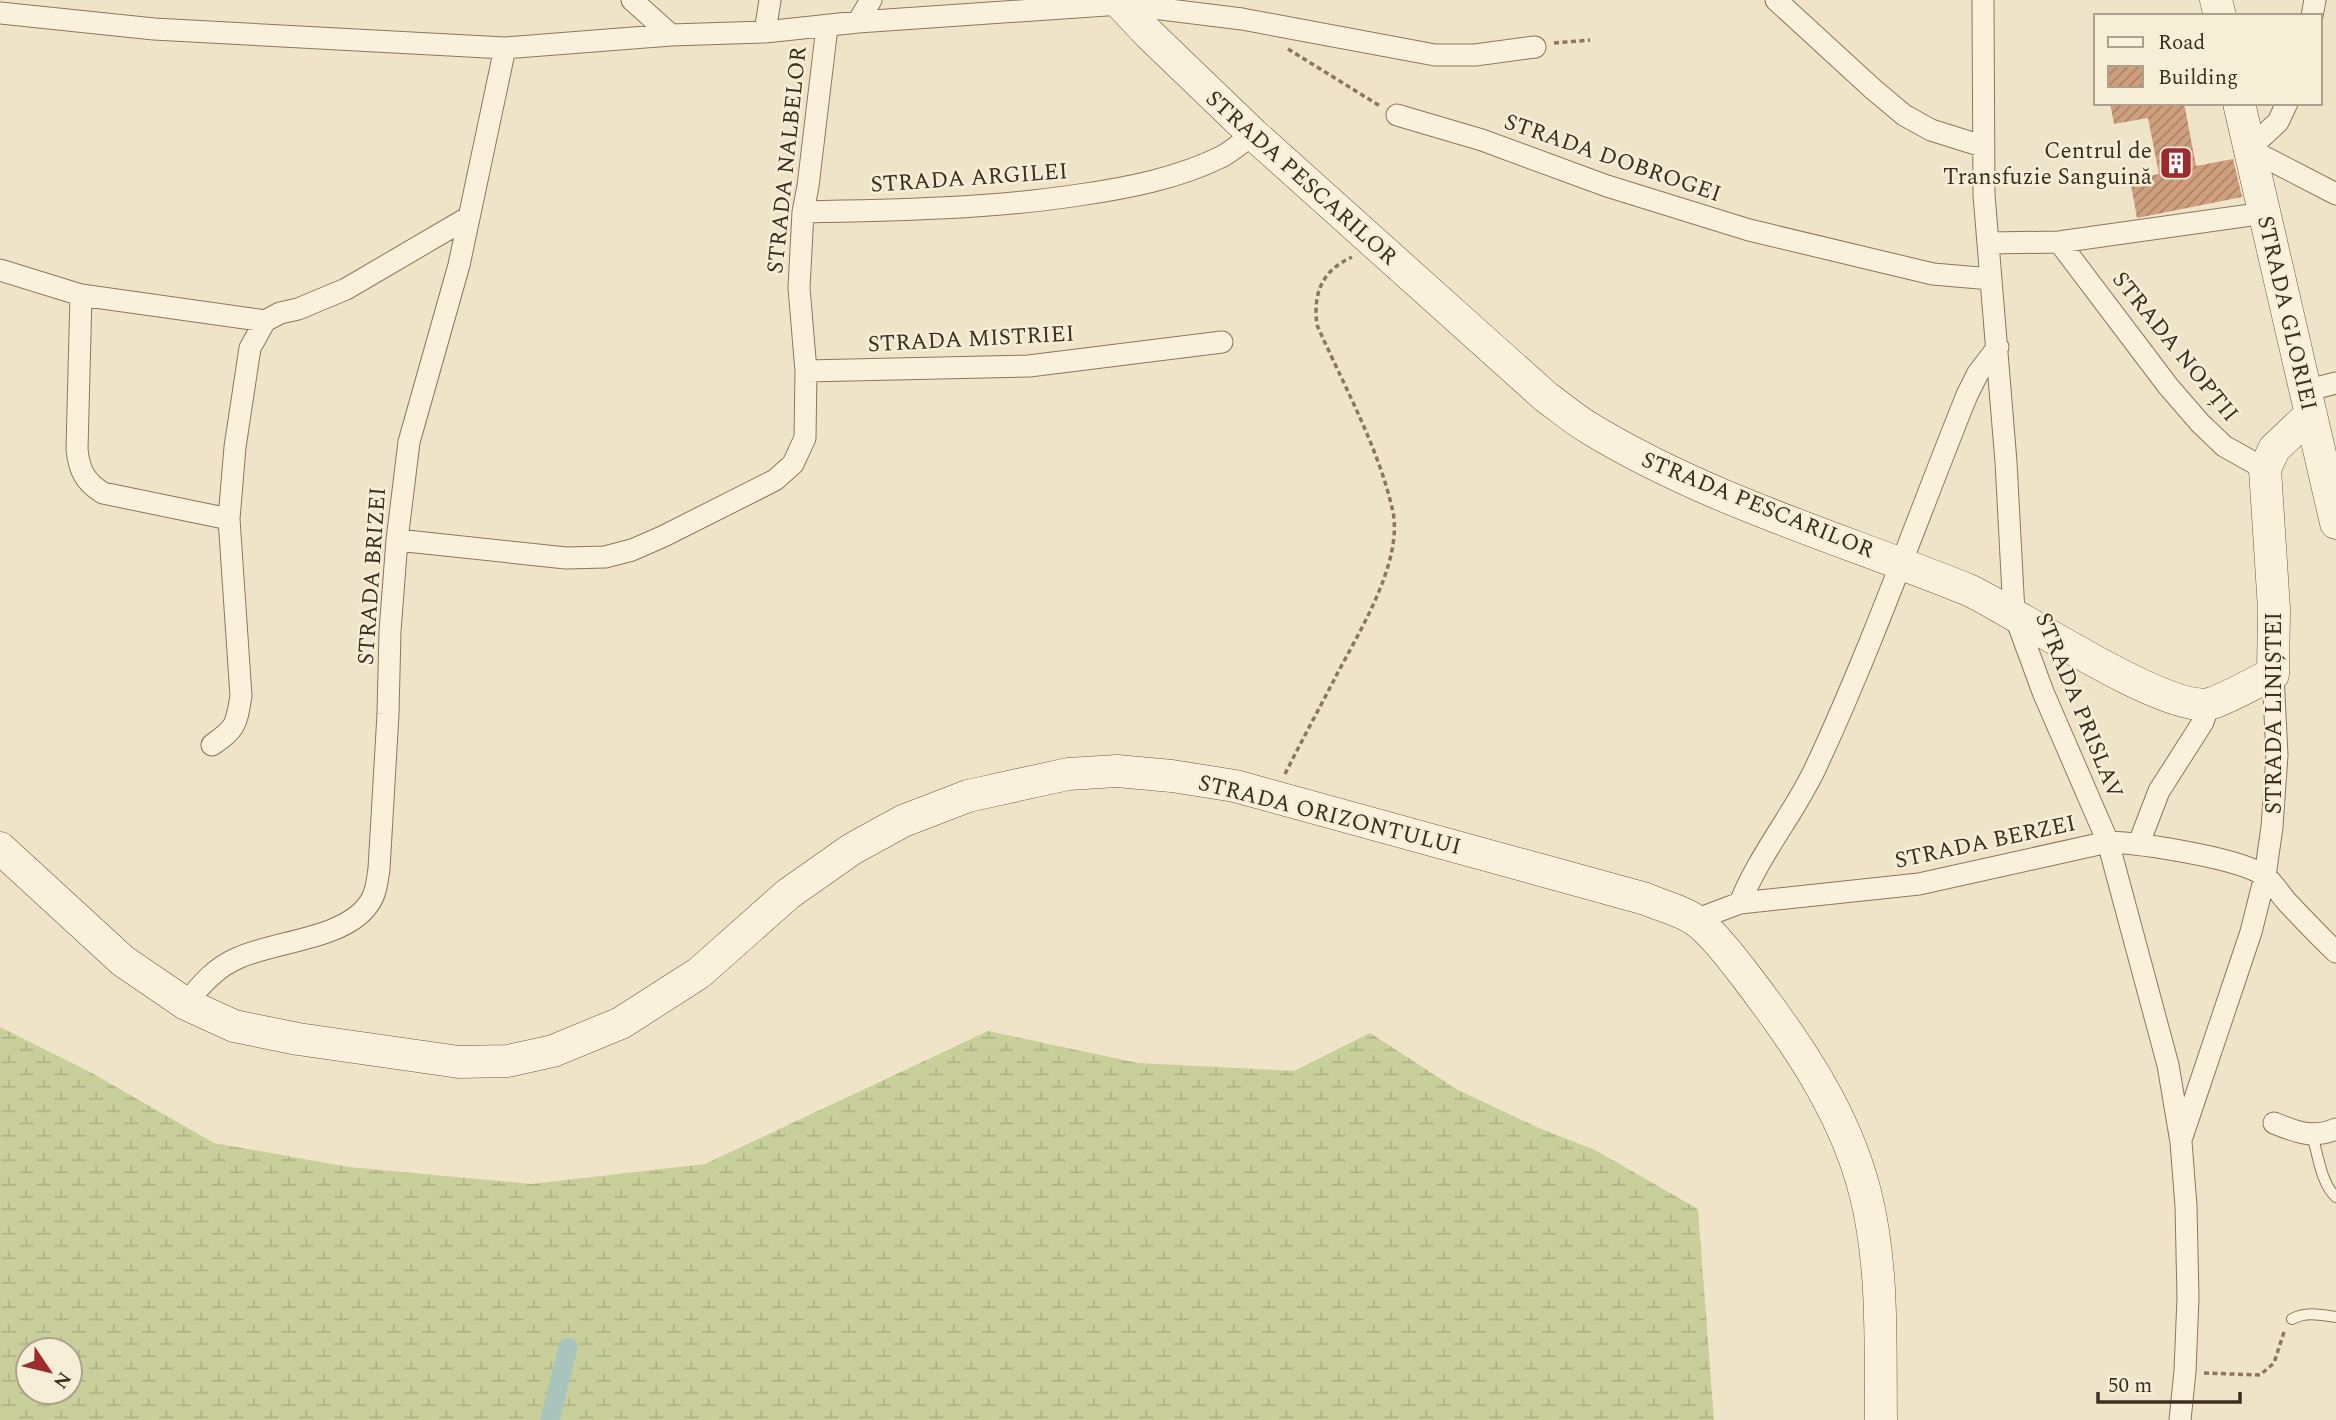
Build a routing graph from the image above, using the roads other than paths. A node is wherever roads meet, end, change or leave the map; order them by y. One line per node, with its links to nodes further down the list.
1 (632, 0): 11 (street)
2 (770, 0): 10 (street)
3 (871, 0): 8 (street)
4 (1776, 0): 18 (street)
5 (1983, 0): 18 (street, STRADA PRISLAV)
6 (1119, 2): 8 (street); 12 (street); 17 (street, STRADA PESCARILOR)
7 (0, 13): 13 (street)
8 (858, 22): 9 (street)
9 (827, 27): 10 (street); 21 (street, STRADA NALBELOR)
10 (765, 32): 11 (street)
11 (671, 35): 13 (street)
12 (1535, 47)
13 (505, 48): 23 (street, STRADA BRIZEI)
14 (2239, 105): 19 (street, STRADA GLORIEI)
15 (2286, 105): 19 (street)
16 (1397, 116): 27 (street, STRADA DOBROGEI)
17 (1253, 134): 21 (street, STRADA ARGILEI); 39 (street, STRADA PESCARILOR)
18 (1982, 146): 25 (street, STRADA PRISLAV)
19 (2249, 149): 20 (street); 22 (street, STRADA GLORIEI)
20 (2336, 194)
21 (803, 212): 32 (street, STRADA NALBELOR)
22 (2265, 213): 24 (street); 34 (street, STRADA GLORIEI)
23 (469, 217): 29 (street); 38 (street, STRADA BRIZEI)
24 (2059, 242): 25 (street); 35 (street, STRADA NOPȚII)
25 (1989, 243): 27 (street, STRADA PRISLAV)
26 (0, 270): 28 (street)
27 (1992, 279): 31 (street, STRADA PRISLAV)
28 (81, 295): 29 (street); 36 (street)
29 (265, 321): 36 (street)
30 (1222, 342): 32 (street, STRADA MISTRIEI)
31 (1998, 347): 39 (street); 40 (street, STRADA PRISLAV)
32 (806, 371): 38 (street, STRADA NALBELOR)
33 (2336, 383): 34 (street)
34 (2308, 402): 35 (street); 37 (street, STRADA GLORIEI)
35 (2265, 470): 41 (street, STRADA LINIȘTEI)
36 (229, 519): 43 (street)
37 (2336, 523)
38 (397, 540): 51 (street, STRADA BRIZEI)
39 (1900, 562): 40 (street, STRADA PESCARILOR); 48 (street)
40 (2014, 613): 42 (street, STRADA PESCARILOR); 44 (street, STRADA PRISLAV)
41 (2273, 674): 42 (street); 47 (street, STRADA LINIȘTEI)
42 (2209, 704): 45 (street)
43 (212, 745)
44 (2108, 842): 45 (street, STRADA BERZEI); 48 (street, STRADA BERZEI); 55 (street, STRADA PRISLAV)
45 (2139, 843): 47 (street, STRADA BERZEI)
46 (0, 848): 51 (street, STRADA ORIZONTULUI)
47 (2265, 876): 50 (street, STRADA BERZEI); 55 (street, STRADA LINIȘTEI)
48 (1740, 903): 49 (street, STRADA BERZEI)
49 (1695, 920): 51 (street, STRADA ORIZONTULUI); 59 (street, STRADA ORIZONTULUI)
50 (2336, 953)
51 (186, 1004)
52 (2274, 1123): 54 (street)
53 (2336, 1129): 54 (street)
54 (2312, 1135): 56 (lane)
55 (2181, 1142): 60 (street, STRADA PRISLAV)
56 (2336, 1197)
57 (2336, 1317): 58 (lane)
58 (2292, 1319)
59 (1881, 1420)
60 (2180, 1420)

